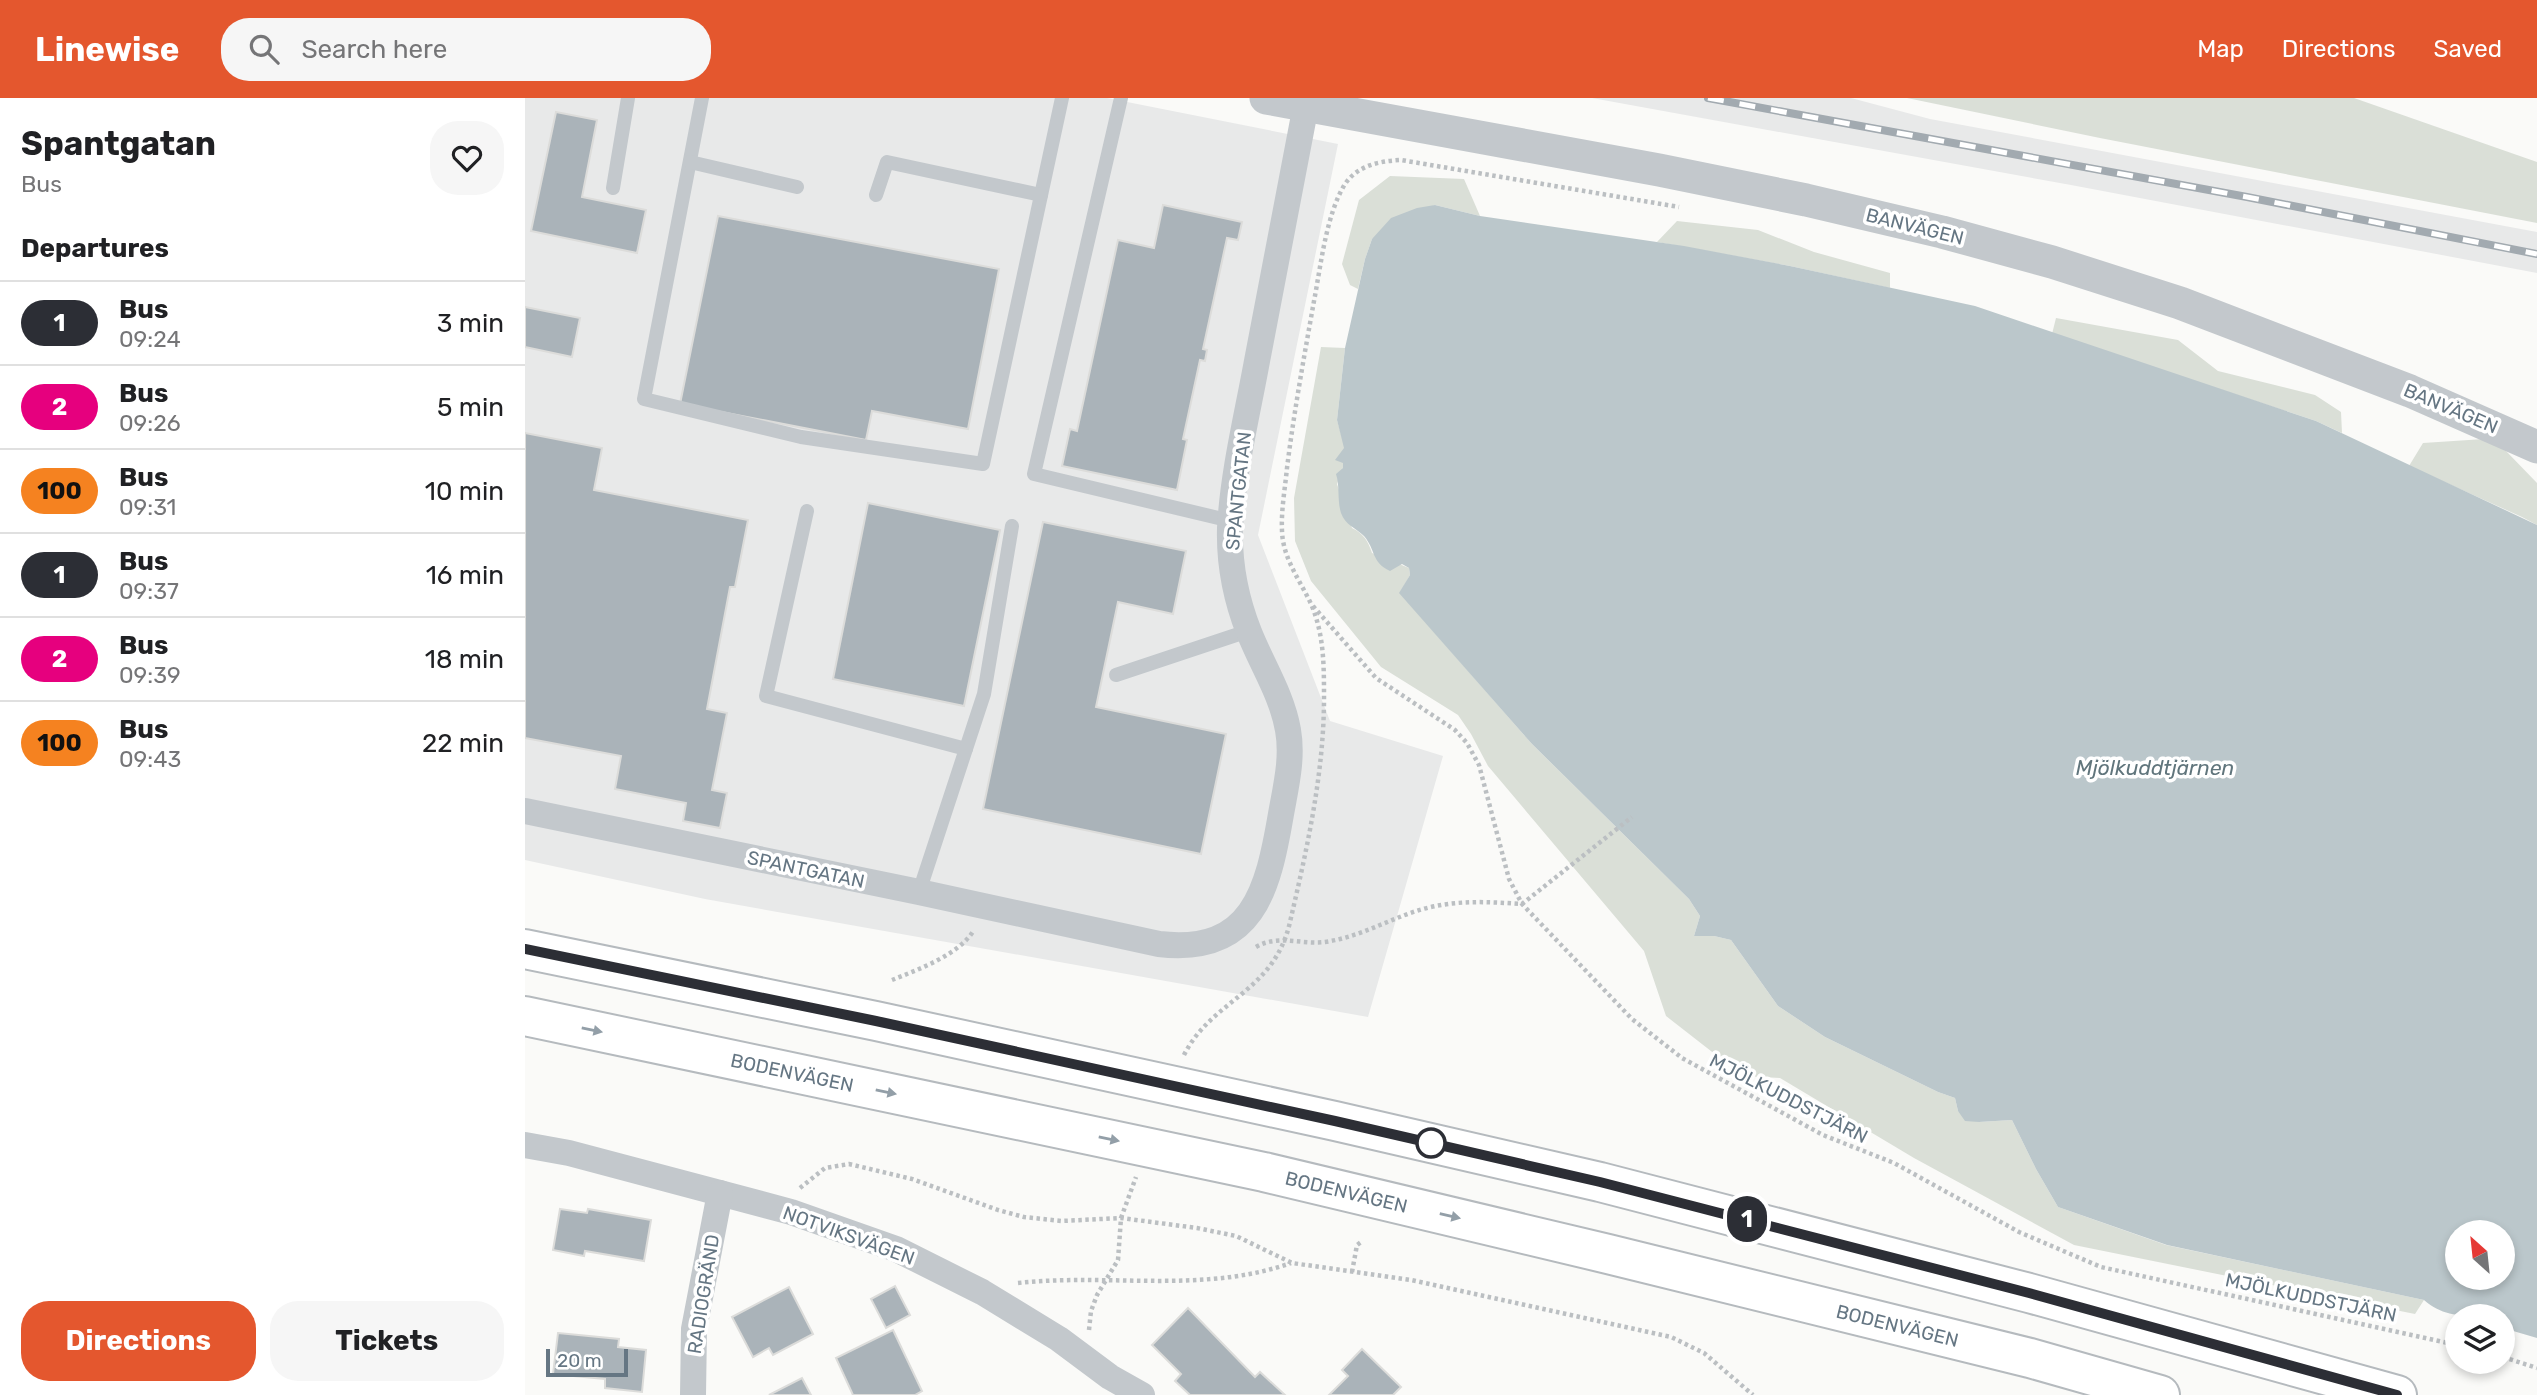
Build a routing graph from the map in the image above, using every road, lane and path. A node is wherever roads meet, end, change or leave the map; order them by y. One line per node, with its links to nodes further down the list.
1 (628, 98): 9 (lane)
2 (702, 98): 7 (lane)
3 (1062, 98): 11 (lane)
4 (1121, 98): 15 (lane)
5 (1266, 98): 6 (street, BANVÄGEN)
6 (1306, 105): 13 (street, BANVÄGEN); 15 (street, SPANTGATAN)
7 (690, 162): 8 (lane); 11 (lane)
8 (797, 187)
9 (613, 188)
10 (876, 195): 11 (lane)
11 (1041, 195)
12 (1680, 208): 17 (path)
13 (2537, 447)
14 (807, 511): 20 (lane)
15 (1231, 521): 18 (street, SPANTGATAN)
16 (1012, 526): 20 (lane)
17 (1310, 603): 24 (path, MJÖLKUDDSTJÄRN); 26 (path)
18 (1248, 631): 19 (lane); 25 (street, SPANTGATAN)
19 (1116, 675)
20 (966, 749): 23 (lane)
21 (525, 811): 23 (street, SPANTGATAN)
22 (1632, 817): 24 (path)
23 (919, 892): 25 (street, SPANTGATAN)
24 (1522, 904): 26 (path); 44 (path, MJÖLKUDDSTJÄRN)
25 (980, 905): 28 (path)
26 (1284, 940): 30 (path)
27 (525, 949): 51 (main road)
28 (892, 980)
29 (525, 1016): 50 (main road, BODENVÄGEN, one-way to 50)
30 (1182, 1060)
31 (525, 1145): 35 (street, NOTVIKSVÄGEN)
32 (1137, 1173): 37 (path)
33 (788, 1185): 34 (path)
34 (800, 1188): 36 (path); 37 (path)
35 (720, 1193): 47 (street, RADIOGRÄND); 48 (street, NOTVIKSVÄGEN)
36 (812, 1193)
37 (1121, 1218): 39 (path); 41 (path)
38 (1361, 1242): 40 (path)
39 (1292, 1263): 40 (path); 41 (path)
40 (1352, 1272): 49 (path)
41 (1107, 1281): 42 (path); 43 (path)
42 (1010, 1284)
43 (1088, 1338)
44 (2445, 1342)
45 (2515, 1361): 46 (path)
46 (2537, 1368)
47 (693, 1395)
48 (1142, 1395)
49 (1753, 1395)
50 (2160, 1395)
51 (2397, 1395)

